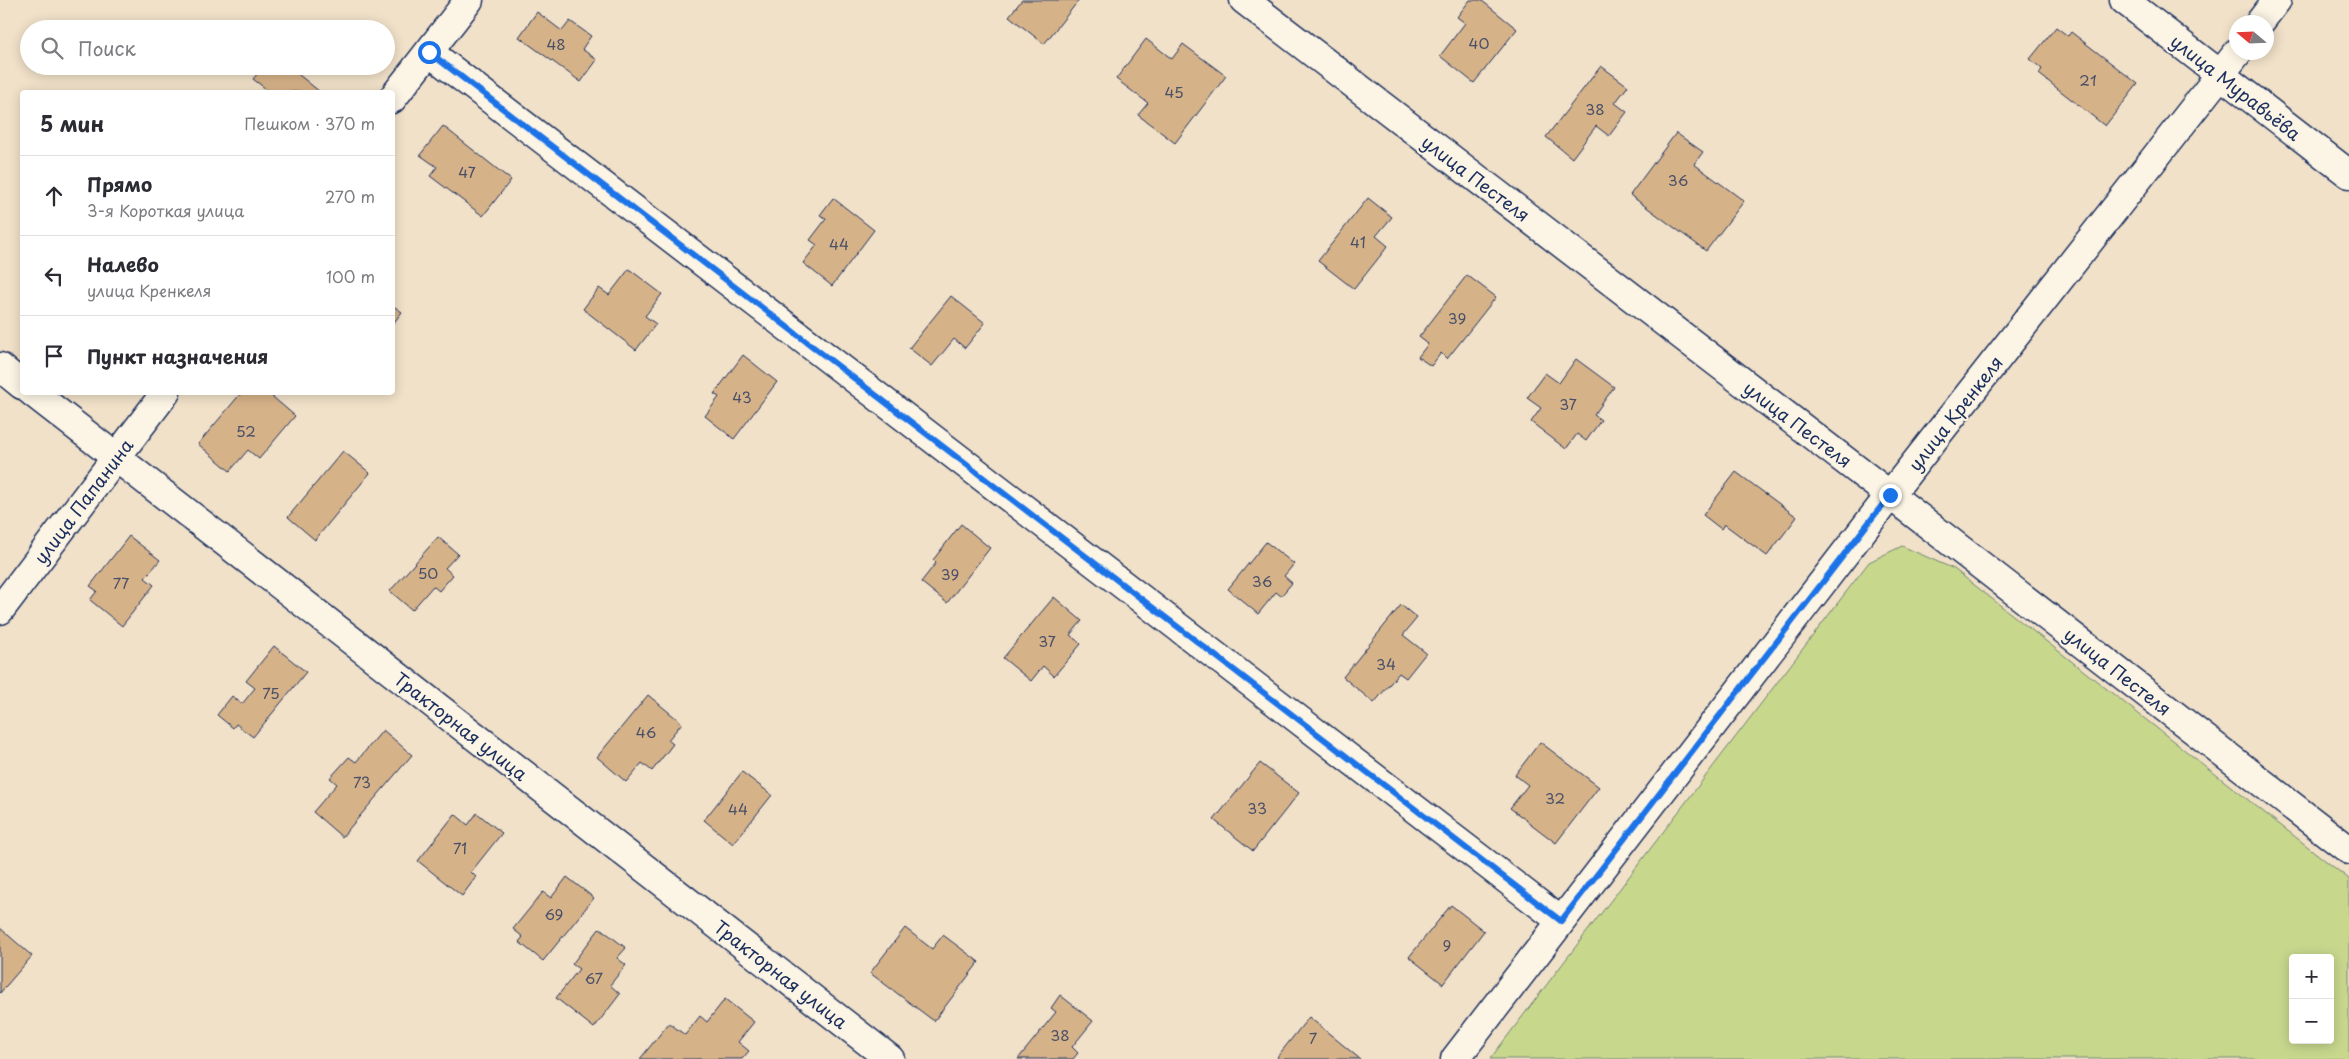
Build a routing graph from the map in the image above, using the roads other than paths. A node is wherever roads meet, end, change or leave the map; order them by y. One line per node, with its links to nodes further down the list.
1 (469, 0): 6 (street)
2 (1244, 0): 16 (street, улица Пестеля)
3 (2124, 0): 8 (street, улица Муравьёва)
4 (2277, 0): 5 (street)
5 (2265, 15)
6 (429, 52): 9 (street); 19 (street)
7 (2232, 60): 8 (street, улица Кренкеля)
8 (2221, 76): 10 (street, улица Муравьёва); 16 (street, улица Кренкеля)
9 (395, 95)
10 (2349, 174)
11 (0, 367): 12 (street)
12 (20, 383)
13 (36, 395): 15 (street, Тракторная улица)
14 (164, 395): 15 (street, улица Папанина)
15 (115, 458): 17 (street, улица Папанина); 20 (street, Тракторная улица)
16 (1890, 495): 18 (street, улица Пестеля); 19 (street, улица Кренкеля)
17 (0, 610)
18 (2349, 850)
19 (1561, 921): 21 (street, улица Кренкеля)
20 (890, 1059)
21 (1455, 1059)

